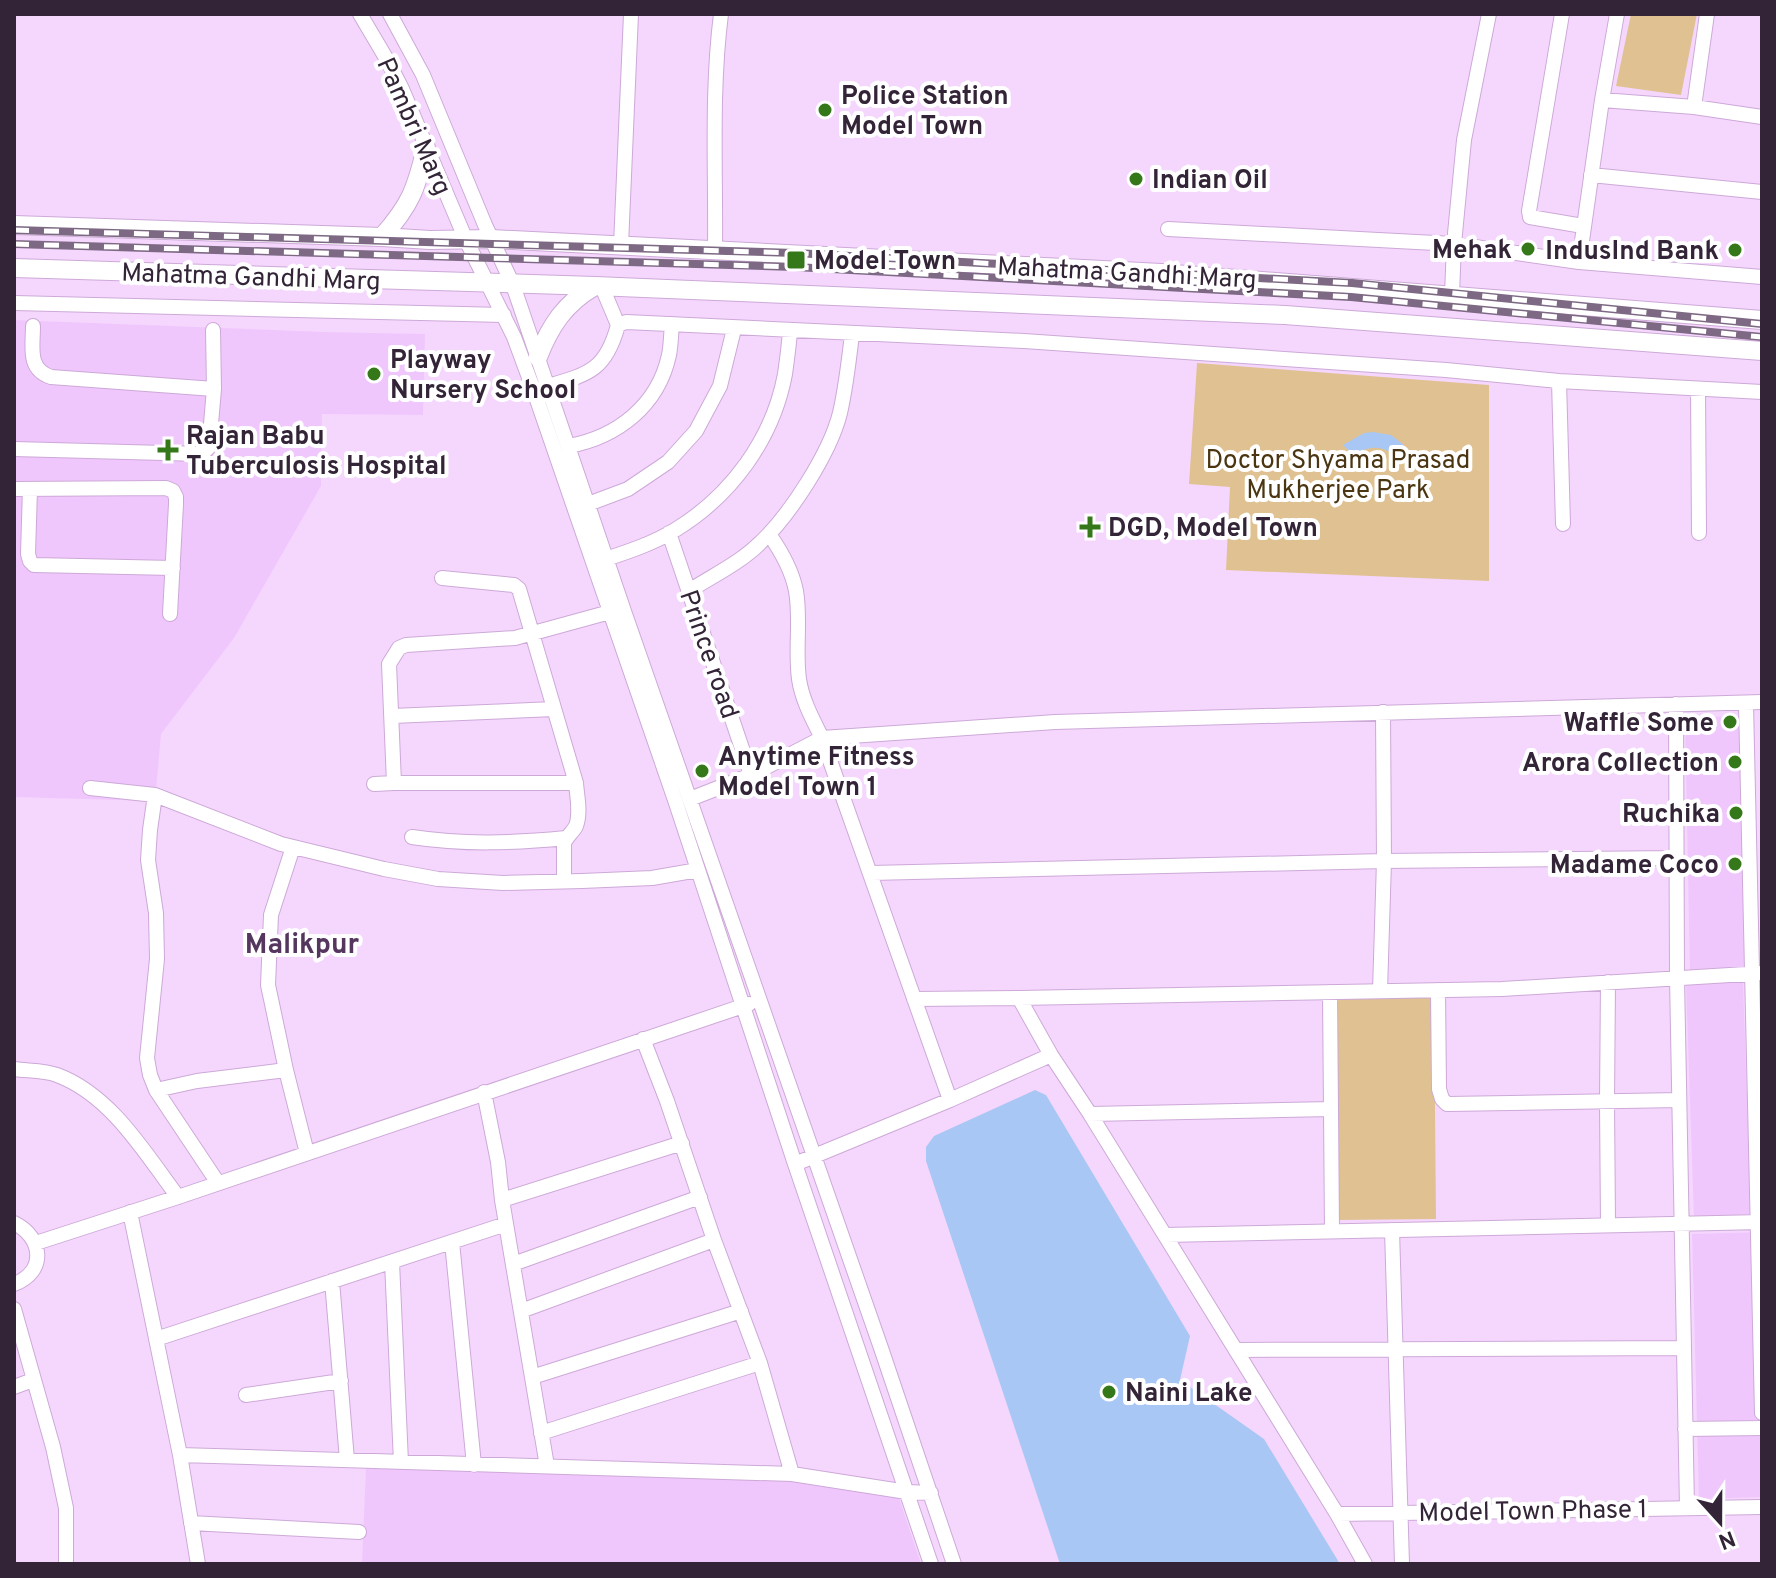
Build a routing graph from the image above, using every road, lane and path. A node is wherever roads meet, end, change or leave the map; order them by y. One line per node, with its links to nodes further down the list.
1 (360, 14): 12 (street, Pambri Marg)
2 (390, 14): 19 (street, Pambri Marg)
3 (631, 14): 22 (street)
4 (721, 14): 23 (street)
5 (1489, 14): 21 (street)
6 (1562, 14): 16 (street)
7 (1617, 14): 9 (street)
8 (1707, 14): 10 (street)
9 (1602, 100): 10 (street); 13 (street)
10 (1694, 107): 11 (street)
11 (1762, 117)
12 (426, 148): 18 (main road); 20 (street, Pambri Marg)
13 (1591, 175): 14 (street); 16 (street)
14 (1762, 192)
15 (14, 225): 18 (main road, Mahatma Gandhi Marg)
16 (1583, 226): 24 (street)
17 (1168, 229): 21 (street)
18 (382, 237): 20 (main road, Mahatma Gandhi Marg)
19 (492, 239): 20 (main road, Mahatma Gandhi Marg); 22 (main road, Mahatma Gandhi Marg); 28 (street, Pambri Marg)
20 (466, 240): 27 (street, Pambri Marg)
21 (1454, 244): 24 (street); 30 (street)
22 (621, 245): 23 (main road, Mahatma Gandhi Marg)
23 (715, 251): 30 (main road, Mahatma Gandhi Marg)
24 (1579, 262): 26 (street)
25 (14, 268): 27 (main road, Mahatma Gandhi Marg)
26 (1762, 277)
27 (488, 284): 28 (main road, Mahatma Gandhi Marg); 32 (street, Pambri Marg)
28 (513, 285): 29 (main road, Mahatma Gandhi Marg); 42 (street, Pambri Marg)
29 (598, 286): 35 (street); 41 (main road, Mahatma Gandhi Marg); 42 (main road)
30 (1452, 295): 33 (main road, Mahatma Gandhi Marg)
31 (14, 303): 32 (street)
32 (504, 315): 61 (street, Pambri Marg)
33 (1762, 320)
34 (672, 324): 35 (street); 37 (street); 48 (street)
35 (618, 325): 44 (street)
36 (33, 326): 45 (street)
37 (734, 329): 39 (street); 52 (street)
38 (213, 330): 45 (street)
39 (790, 331): 40 (street); 54 (street)
40 (852, 334): 43 (street); 56 (street)
41 (1762, 351)
42 (538, 357): 44 (street, Pambri Marg)
43 (1559, 381): 46 (street); 53 (street)
44 (548, 386): 48 (street, Pambri Marg)
45 (214, 389): 49 (street)
46 (1698, 389): 47 (street); 55 (street)
47 (1762, 392)
48 (569, 446): 52 (street, Pambri Marg)
49 (14, 449)
50 (14, 489): 51 (street)
51 (30, 489): 58 (street); 58 (street)
52 (588, 504): 57 (street, Pambri Marg)
53 (1563, 524)
54 (669, 533): 57 (street); 60 (street, Prince road)
55 (1699, 533)
56 (769, 534): 60 (street); 70 (street)
57 (606, 559): 78 (street, Pambri Marg)
58 (173, 568): 62 (street)
59 (442, 578): 63 (street)
60 (689, 591): 71 (street, Prince road)
61 (610, 612): 63 (street); 84 (street, Pambri Marg)
62 (170, 614)
63 (533, 634): 67 (street); 69 (street)
64 (1762, 702): 66 (street)
65 (1676, 704): 66 (street); 68 (street); 82 (street)
66 (1746, 704): 75 (street)
67 (554, 709): 69 (street); 73 (street)
68 (1383, 712): 70 (street); 83 (street)
69 (392, 716): 72 (street)
70 (822, 738): 71 (street); 85 (street)
71 (751, 775): 78 (street)
72 (394, 783): 73 (street); 74 (street)
73 (576, 783): 80 (street)
74 (374, 784)
75 (1756, 784): 87 (street)
76 (90, 788): 77 (street)
77 (155, 795): 81 (street); 101 (street)
78 (690, 799): 93 (street, Pambri Marg)
79 (412, 837): 80 (street)
80 (566, 838): 86 (street)
81 (293, 847): 86 (street); 100 (street)
82 (1676, 858): 83 (street); 88 (street)
83 (1384, 861): 85 (street); 91 (street)
84 (698, 870): 86 (street); 96 (street, Pambri Marg)
85 (871, 873): 95 (street)
86 (564, 881)
87 (1757, 973): 88 (street); 117 (street)
88 (1677, 978): 89 (street); 104 (street)
89 (1608, 982): 90 (street); 105 (street)
90 (1438, 990): 91 (street); 105 (street)
91 (1380, 991): 92 (street)
92 (1330, 992): 94 (street); 106 (street)
93 (760, 998): 96 (street); 110 (street, Pambri Marg)
94 (1019, 998): 95 (street); 98 (street)
95 (914, 999): 103 (street)
96 (742, 1007): 97 (street); 111 (street, Pambri Marg)
97 (643, 1039): 102 (street); 108 (street)
98 (1051, 1055): 103 (street); 107 (street)
99 (14, 1069): 113 (street)
100 (286, 1070): 101 (street); 109 (street)
101 (156, 1090): 112 (street)
102 (484, 1092): 109 (street); 115 (street)
103 (950, 1100): 110 (street)
104 (1679, 1100): 105 (street); 120 (street)
105 (1607, 1102): 121 (street)
106 (1331, 1109): 107 (street); 123 (street)
107 (1090, 1114): 124 (street)
108 (682, 1143): 114 (street); 115 (street)
109 (307, 1153): 112 (street)
110 (815, 1156): 111 (street); 156 (street, Pambri Marg)
111 (795, 1164): 155 (street, Pambri Marg)
112 (218, 1183): 113 (street)
113 (178, 1197): 116 (street)
114 (700, 1197): 125 (street); 129 (street)
115 (502, 1200): 119 (street)
116 (130, 1212): 127 (street); 135 (street)
117 (1760, 1222): 120 (street); 145 (street)
118 (14, 1223): 127 (street)
119 (506, 1224): 126 (street); 129 (street)
120 (1681, 1224): 121 (street); 136 (street)
121 (1608, 1225): 122 (street)
122 (1392, 1230): 123 (street); 137 (street)
123 (1332, 1231): 124 (street)
124 (1165, 1235): 138 (street)
125 (714, 1240): 133 (street); 134 (street)
126 (452, 1242): 128 (street); 152 (street)
127 (36, 1243): 131 (street)
128 (392, 1262): 130 (street); 151 (street)
129 (513, 1264): 133 (street)
130 (332, 1281): 135 (street); 142 (street)
131 (14, 1284)
132 (14, 1309): 141 (street)
133 (521, 1311): 140 (street)
134 (741, 1311): 139 (street); 140 (street)
135 (156, 1339): 149 (street)
136 (1683, 1348): 137 (street); 147 (street)
137 (1397, 1349): 138 (street); 159 (street)
138 (1236, 1350): 160 (street)
139 (760, 1363): 148 (street); 154 (street)
140 (532, 1377): 148 (street)
141 (33, 1380): 143 (street); 163 (street)
142 (341, 1381): 144 (street); 150 (street)
143 (14, 1387)
144 (246, 1395)
145 (1762, 1413)
146 (1762, 1428): 147 (street)
147 (1685, 1429): 158 (street)
148 (541, 1433): 153 (street)
149 (180, 1455): 150 (street); 161 (street)
150 (347, 1460): 151 (street)
151 (401, 1462): 152 (street)
152 (474, 1465): 153 (street)
153 (547, 1466): 154 (street)
154 (792, 1474): 155 (street)
155 (907, 1492): 156 (street); 165 (street, Pambri Marg)
156 (931, 1493): 166 (street, Pambri Marg)
157 (1762, 1507): 158 (street, Model Town Phase 1)
158 (1687, 1508): 159 (street, Model Town Phase 1)
159 (1401, 1513): 160 (street, Model Town Phase 1); 168 (street)
160 (1337, 1514): 167 (street)
161 (191, 1523): 162 (street); 164 (street)
162 (359, 1532)
163 (66, 1564)
164 (198, 1564)
165 (931, 1564)
166 (954, 1564)
167 (1365, 1564)
168 (1402, 1564)

